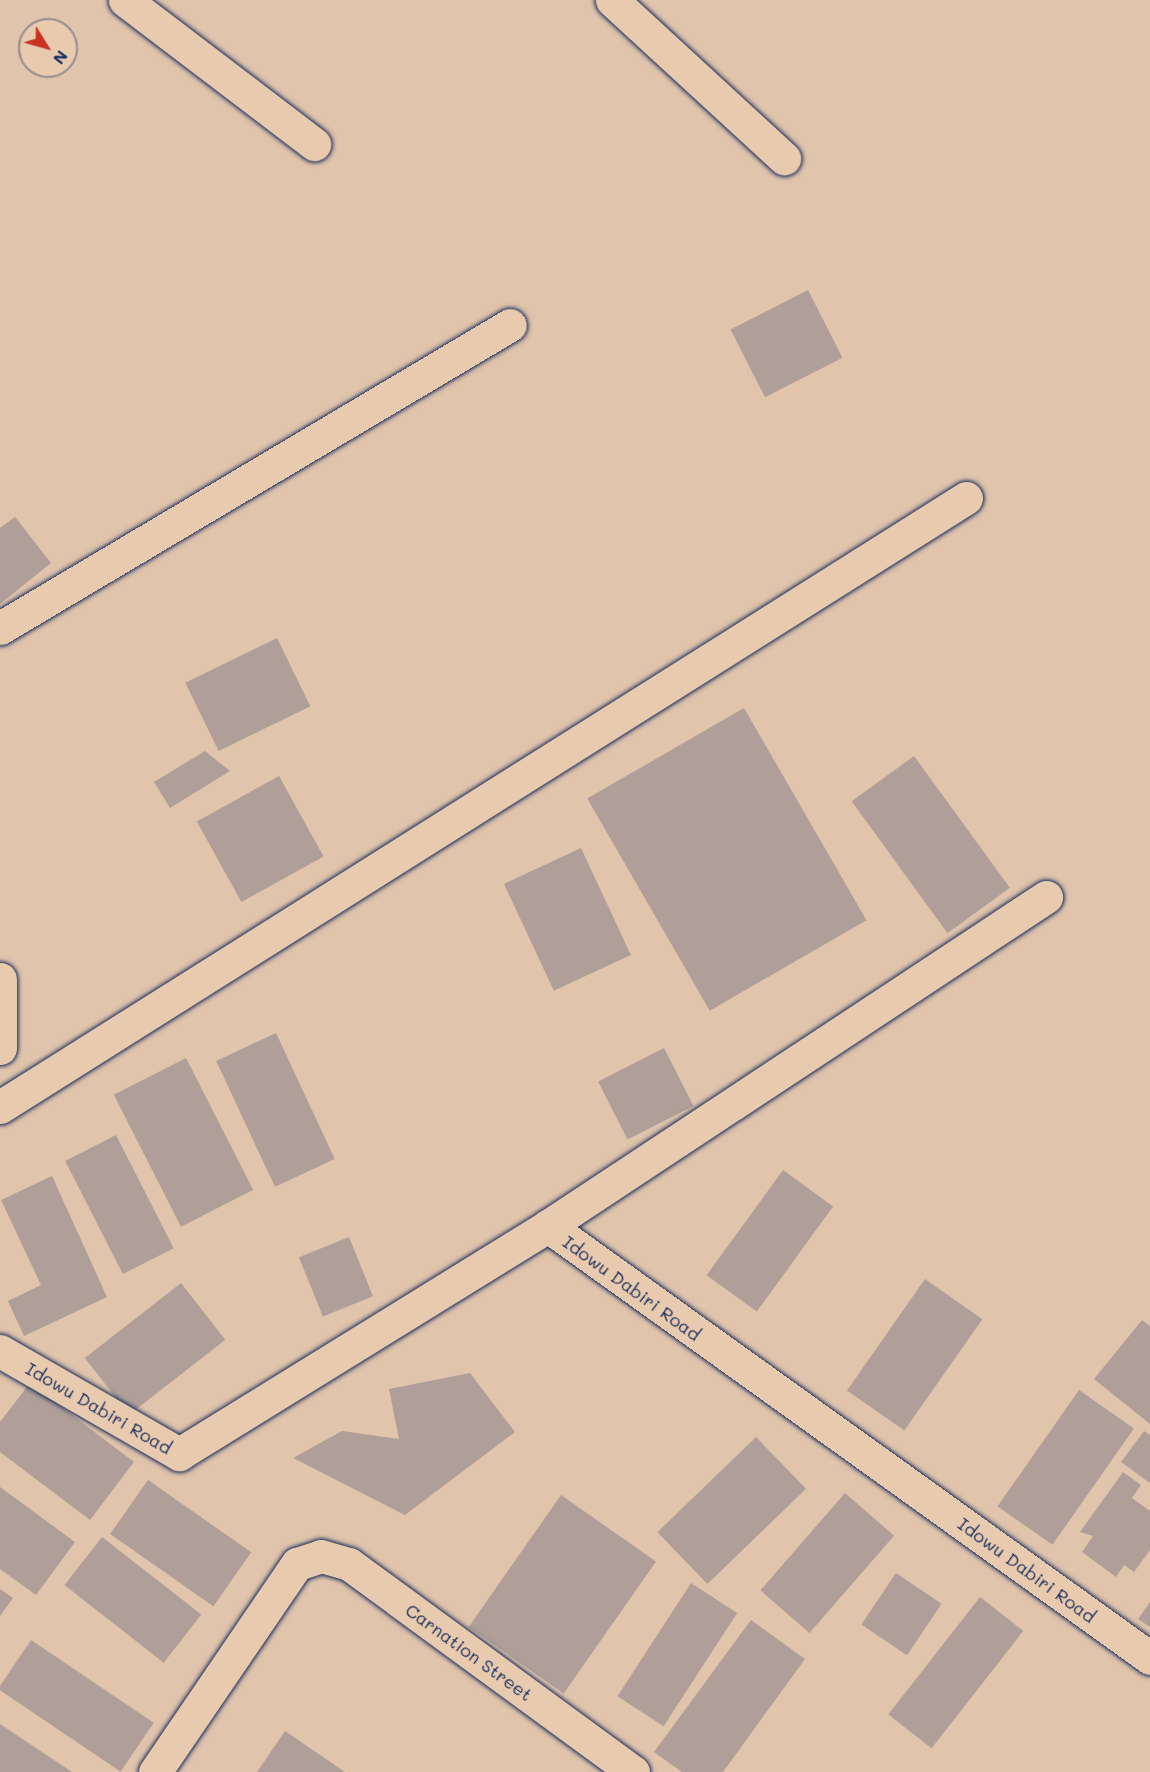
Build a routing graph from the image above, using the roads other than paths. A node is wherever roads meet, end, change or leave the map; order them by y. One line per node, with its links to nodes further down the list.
1 (125, 0): 3 (street)
2 (612, 0): 4 (street)
3 (314, 144)
4 (784, 158)
5 (510, 325): 7 (street)
6 (966, 498): 11 (street)
7 (0, 628)
8 (1047, 897): 12 (street)
9 (0, 979): 10 (street)
10 (0, 1048)
11 (0, 1107)
12 (548, 1226): 13 (street, Idowu Dabiri Road); 14 (street, Idowu Dabiri Road)
13 (0, 1351)
14 (1150, 1658)
15 (155, 1772): 16 (street, Carnation Street)
16 (633, 1772)

